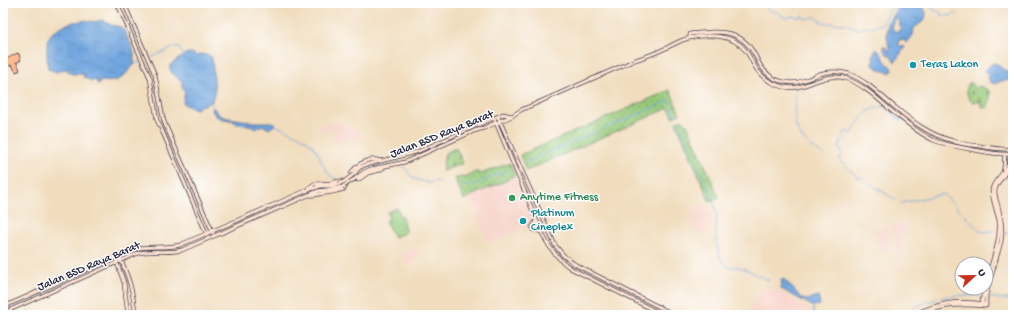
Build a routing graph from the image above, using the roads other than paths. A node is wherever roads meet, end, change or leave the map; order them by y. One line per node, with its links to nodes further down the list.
1 (117, 3): 37 (main road)
2 (124, 3): 36 (main road)
3 (690, 38): 7 (main road, Jalan BSD Raya Barat); 11 (main road); 14 (main road)
4 (11, 62): 5 (highway); 5 (highway); 6 (highway)
5 (3, 65)
6 (17, 69)
7 (512, 116): 8 (main road, Jalan BSD Raya Barat); 10 (main road, Jalan BSD Raya Barat)
8 (498, 117): 9 (main road, Jalan BSD Raya Barat); 12 (main road)
9 (494, 118): 13 (main road); 26 (main road, Jalan BSD Raya Barat)
10 (506, 118): 12 (main road, Jalan BSD Raya Barat); 16 (main road)
11 (911, 120): 14 (main road); 20 (main road)
12 (500, 121): 13 (main road, Jalan BSD Raya Barat); 16 (main road)
13 (496, 123): 15 (main road, Jalan BSD Raya Barat); 17 (main road)
14 (908, 124): 22 (main road)
15 (489, 126): 17 (main road); 26 (main road, Jalan BSD Raya Barat)
16 (503, 129): 18 (main road)
17 (499, 131): 19 (main road)
18 (506, 135): 19 (main road); 45 (main road)
19 (501, 136): 35 (main road)
20 (953, 142): 21 (main road); 22 (main road)
21 (958, 143): 23 (main road); 25 (main road)
22 (952, 146): 23 (main road)
23 (957, 147): 28 (main road)
24 (1012, 149): 25 (main road); 27 (main road)
25 (1005, 150): 28 (main road)
26 (420, 153): 26 (main road); 29 (main road, Jalan BSD Raya Barat); 30 (main road, Jalan BSD Raya Barat)
27 (1012, 154): 28 (main road); 31 (main road)
28 (1005, 155): 31 (main road)
29 (381, 161): 30 (main road); 32 (main road, Jalan BSD Raya Barat, bridge)
30 (384, 167): 32 (main road, Jalan BSD Raya Barat, bridge)
31 (1003, 175): 48 (main road); 53 (main road)
32 (340, 185): 33 (main road); 34 (main road)
33 (308, 190): 34 (main road); 38 (main road, Jalan BSD Raya Barat)
34 (310, 195): 42 (main road, Jalan BSD Raya Barat)
35 (536, 219): 40 (main road); 40 (main road)
36 (209, 225): 38 (main road); 39 (main road)
37 (203, 227): 41 (main road); 43 (main road)
38 (218, 229): 39 (main road, Jalan BSD Raya Barat)
39 (212, 231): 41 (main road, Jalan BSD Raya Barat); 42 (main road)
40 (542, 233): 46 (main road)
41 (206, 234): 43 (main road, Jalan BSD Raya Barat); 44 (main road)
42 (214, 236): 44 (main road, Jalan BSD Raya Barat)
43 (198, 237): 47 (main road, Jalan BSD Raya Barat)
44 (209, 239): 50 (main road, Jalan BSD Raya Barat)
45 (558, 250): 46 (main road); 65 (main road)
46 (554, 254): 64 (main road)
47 (119, 255): 49 (main road, Jalan BSD Raya Barat); 51 (main road)
48 (993, 256)
49 (115, 257): 52 (main road); 60 (main road, Jalan BSD Raya Barat)
50 (128, 258): 51 (main road, Jalan BSD Raya Barat); 55 (main road)
51 (122, 261): 52 (main road, Jalan BSD Raya Barat); 55 (main road)
52 (117, 263): 54 (main road, Jalan BSD Raya Barat); 56 (main road)
53 (994, 263)
54 (110, 266): 56 (main road); 61 (main road, Jalan BSD Raya Barat)
55 (124, 268): 63 (main road)
56 (120, 271): 62 (main road)
57 (983, 296): 59 (main road)
58 (985, 296): 59 (main road)
59 (981, 304): 66 (main road); 67 (main road)
60 (3, 306)
61 (3, 313)
62 (128, 315)
63 (135, 315)
64 (663, 315)
65 (675, 315)
66 (913, 315)
67 (920, 315)

